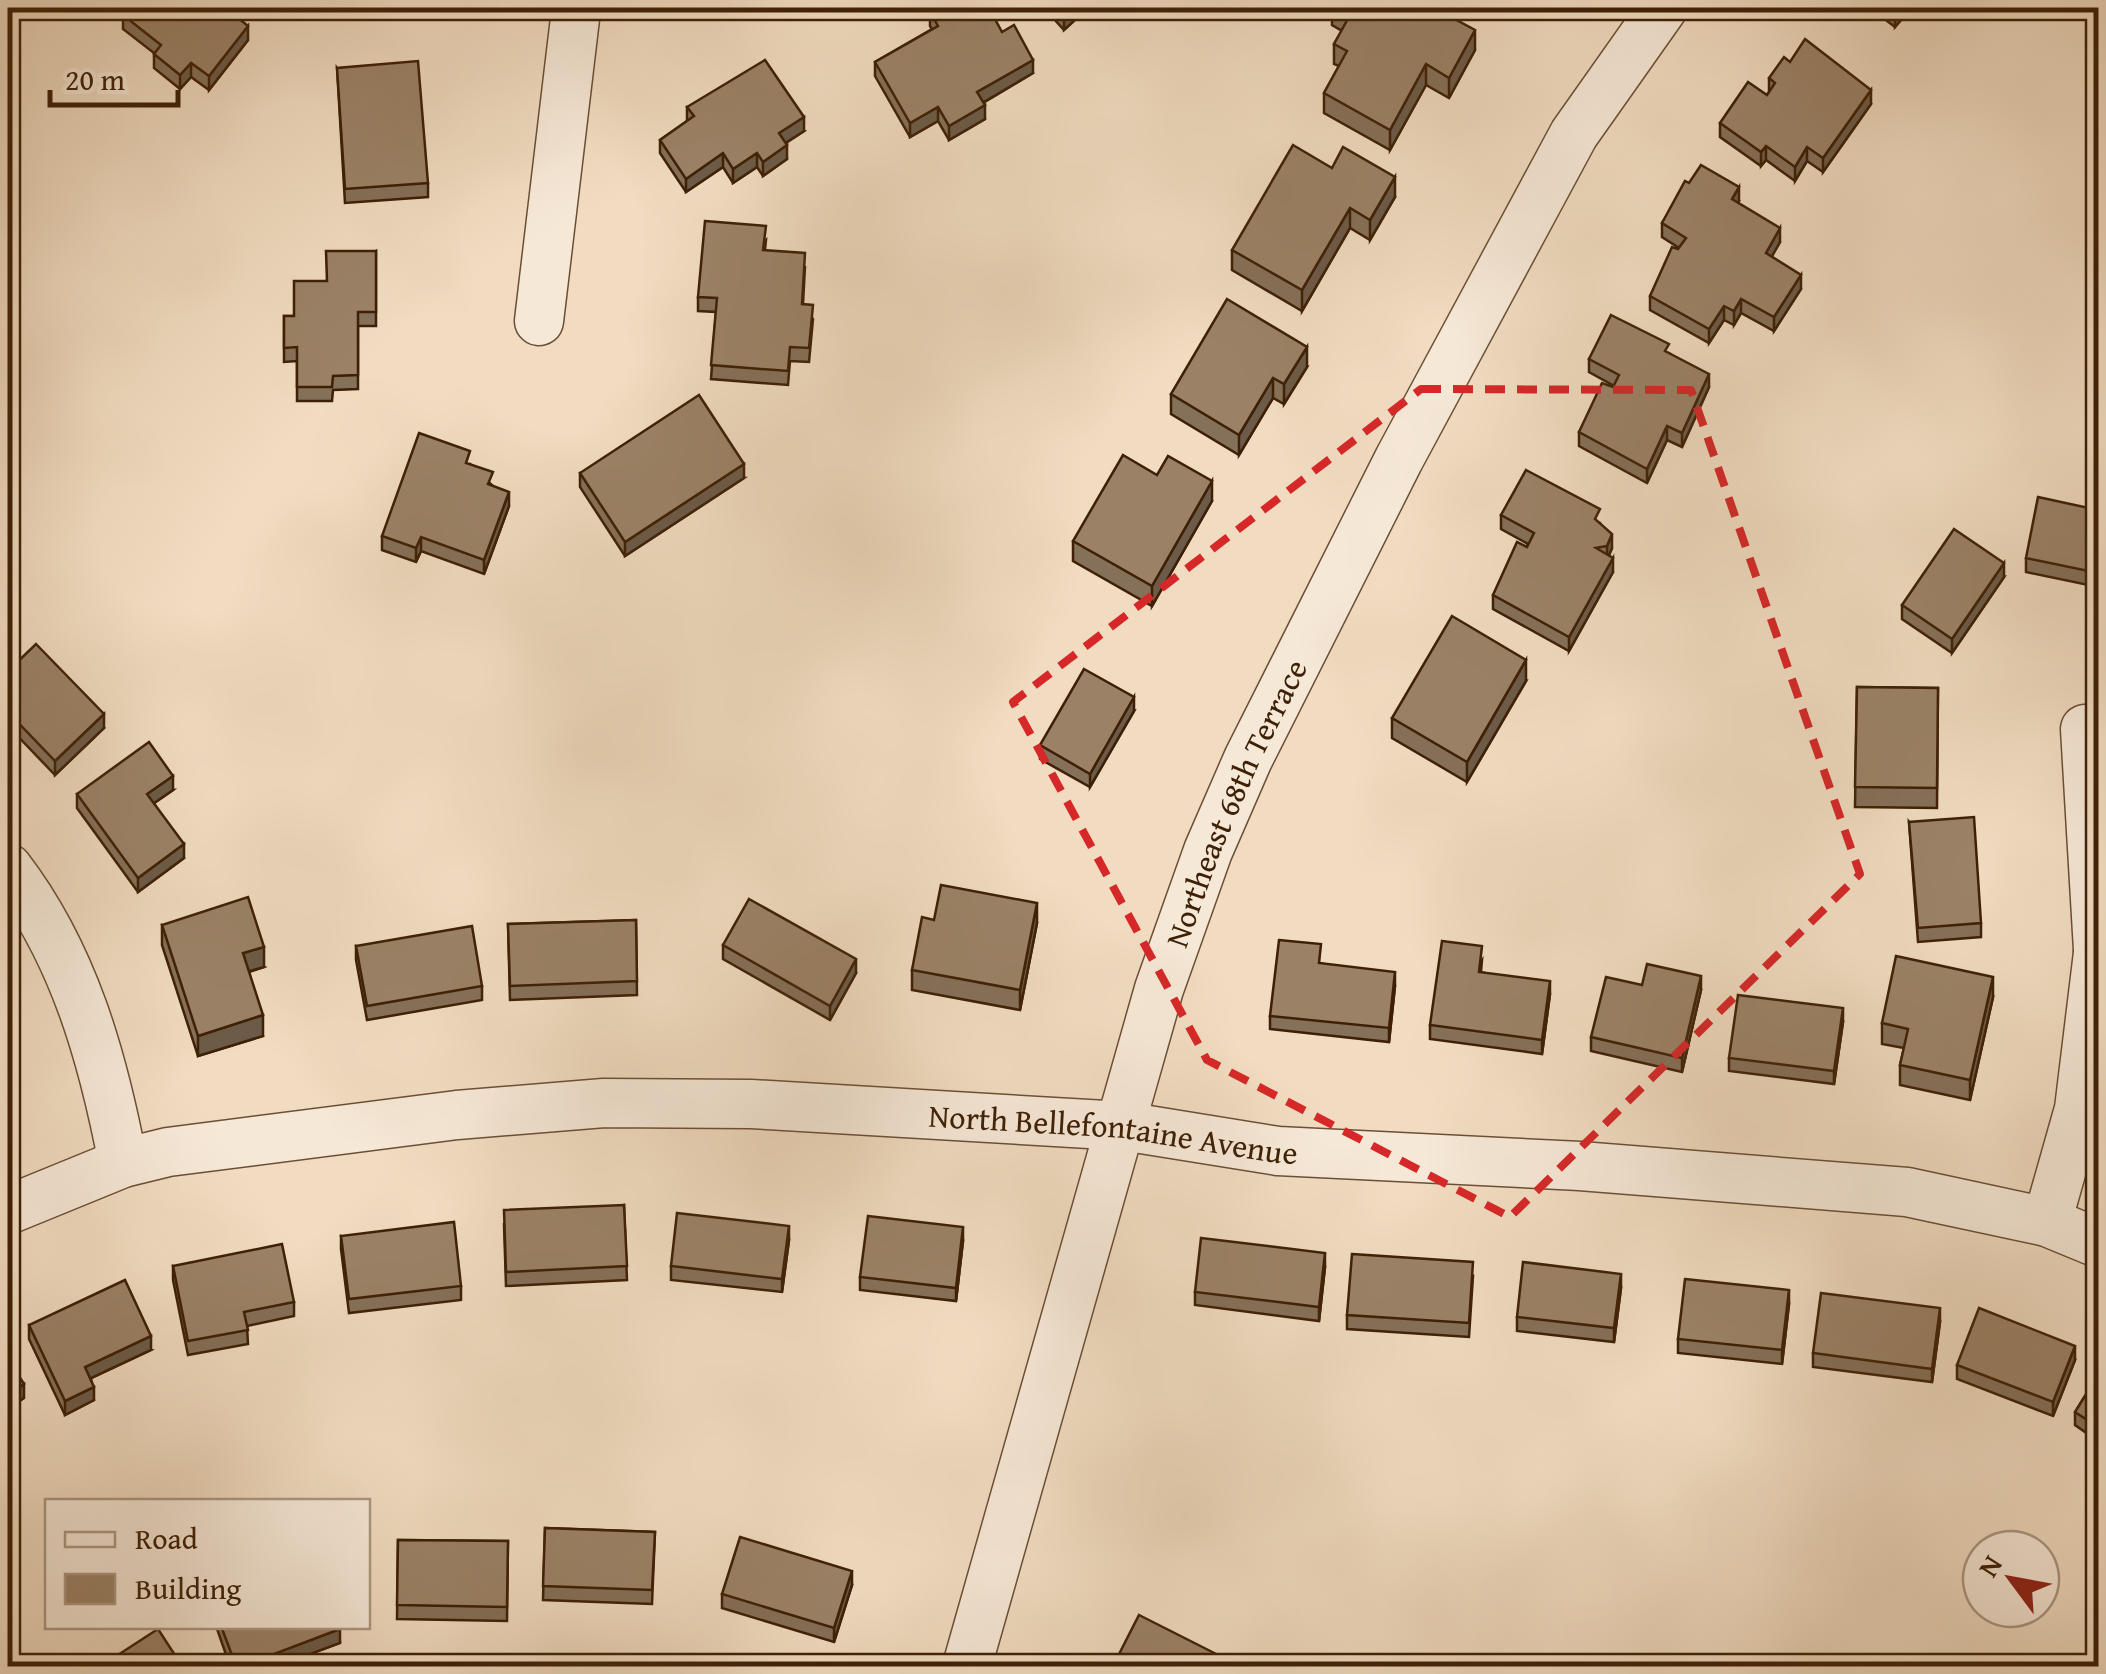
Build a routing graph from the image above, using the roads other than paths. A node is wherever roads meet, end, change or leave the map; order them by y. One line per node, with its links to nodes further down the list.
1 (580, 8): 3 (street)
2 (1663, 8): 7 (street, Northeast 68th Terrace)
3 (539, 322)
4 (2086, 729): 6 (street)
5 (8, 868): 8 (street)
6 (2098, 952): 10 (street)
7 (1123, 1126): 8 (street, North Bellefontaine Avenue); 10 (street, North Bellefontaine Avenue); 12 (street, Northeast 68th Terrace)
8 (123, 1164): 9 (street, North Bellefontaine Avenue)
9 (8, 1210)
10 (2047, 1222): 11 (street, North Bellefontaine Avenue)
11 (2098, 1243)
12 (967, 1666)

